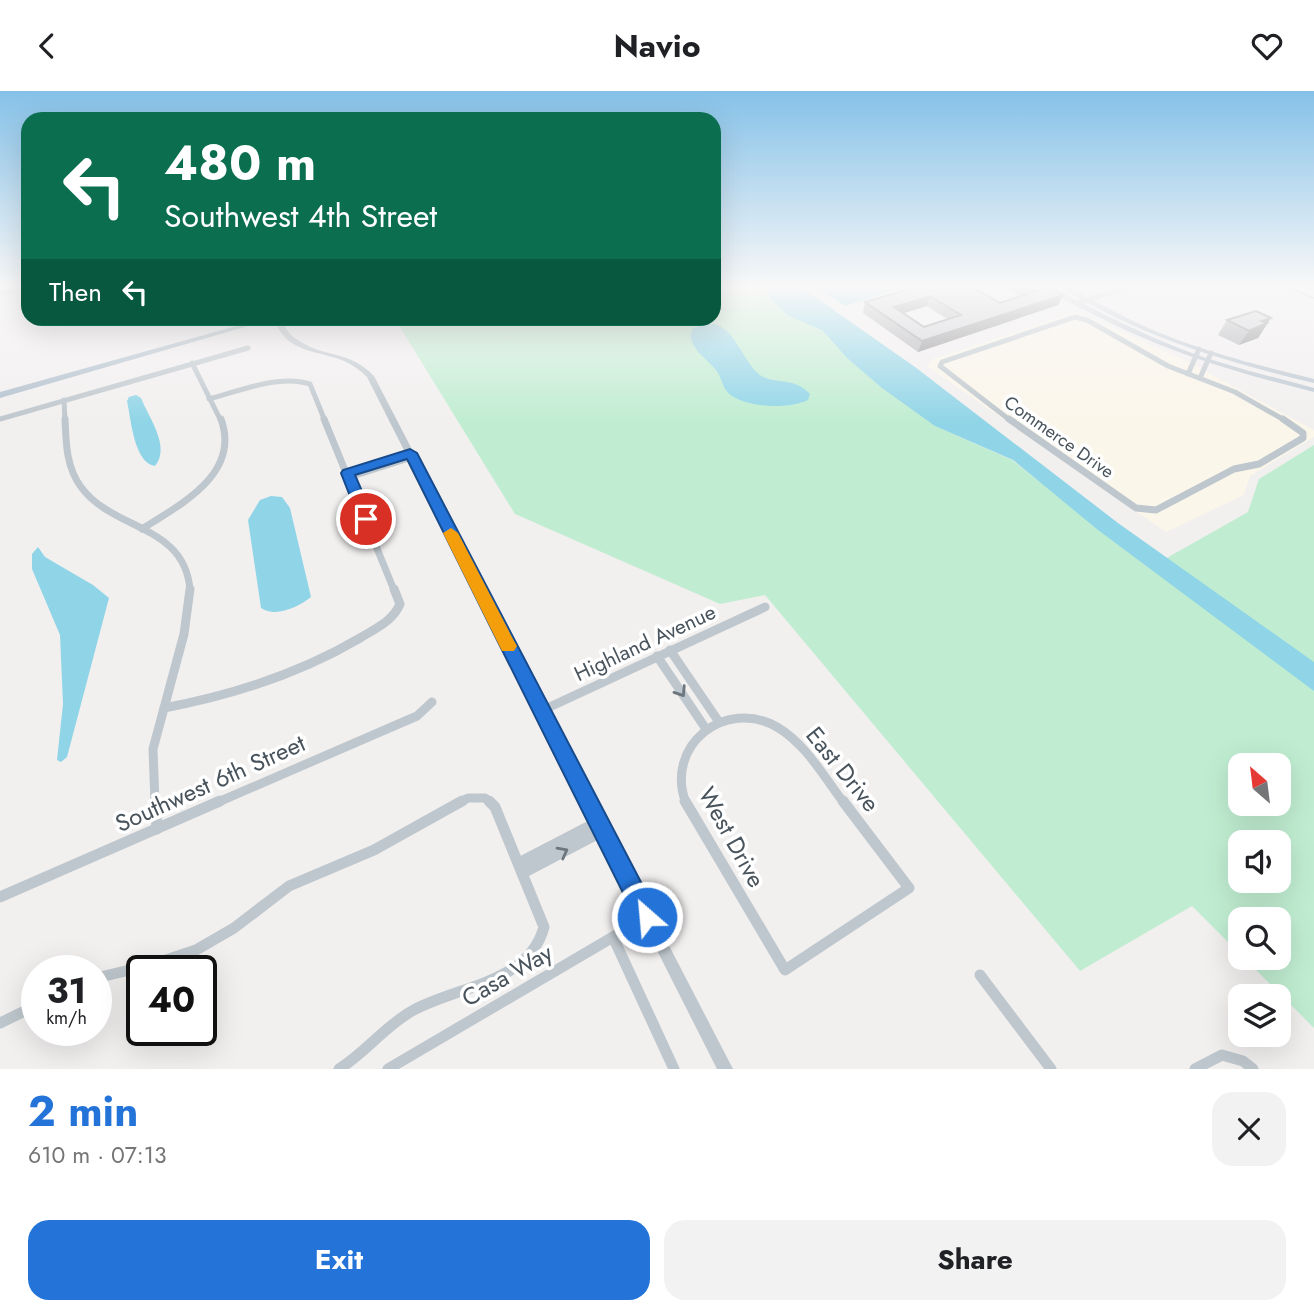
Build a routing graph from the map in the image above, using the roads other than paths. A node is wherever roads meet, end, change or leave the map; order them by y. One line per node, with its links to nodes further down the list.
1 (206, 331): 12 (main road)
2 (224, 331): 12 (main road)
3 (283, 331): 22 (street)
4 (1035, 331): 14 (street, Commerce Drive)
5 (1106, 331): 13 (street, Commerce Drive)
6 (1131, 331): 9 (main road)
7 (1150, 331): 9 (main road)
8 (248, 348): 11 (street)
9 (1198, 353): 10 (main road); 13 (street)
10 (1210, 357): 14 (street); 15 (main road); 17 (main road)
11 (192, 363): 19 (street); 20 (street)
12 (73, 371): 16 (main road); 18 (main road)
13 (1188, 374): 14 (street, Commerce Drive)
14 (1200, 378)
15 (1314, 381)
16 (0, 388)
17 (1314, 390)
18 (0, 395)
19 (209, 399): 23 (street); 24 (street)
20 (64, 400): 21 (street); 24 (street)
21 (0, 419)
22 (411, 455): 23 (street); 30 (street)
23 (348, 475): 29 (street)
24 (142, 529): 29 (street)
25 (765, 607): 26 (street, Highland Avenue)
26 (670, 650): 27 (street, Highland Avenue); 31 (street)
27 (657, 656): 30 (street, Highland Avenue); 31 (street, one-way to 31)
28 (432, 702): 33 (street, Southwest 6th Street)
29 (163, 708): 33 (street)
30 (541, 711): 32 (street)
31 (712, 726): 38 (street, West Drive); 38 (street, East Drive)
32 (601, 827): 34 (street); 36 (street)
33 (157, 829): 35 (street, Southwest 6th Street)
34 (521, 868): 39 (street); 43 (street)
35 (0, 897)
36 (647, 917): 37 (street, Casa Way); 46 (street)
37 (612, 937): 44 (street, Casa Way); 45 (street)
38 (785, 970)
39 (112, 974)
40 (980, 975): 47 (street)
41 (21, 1013): 42 (street)
42 (0, 1023)
43 (339, 1069)
44 (387, 1069)
45 (674, 1069)
46 (725, 1069)
47 (1051, 1069)
48 (1195, 1069): 49 (street)
49 (1253, 1069)

